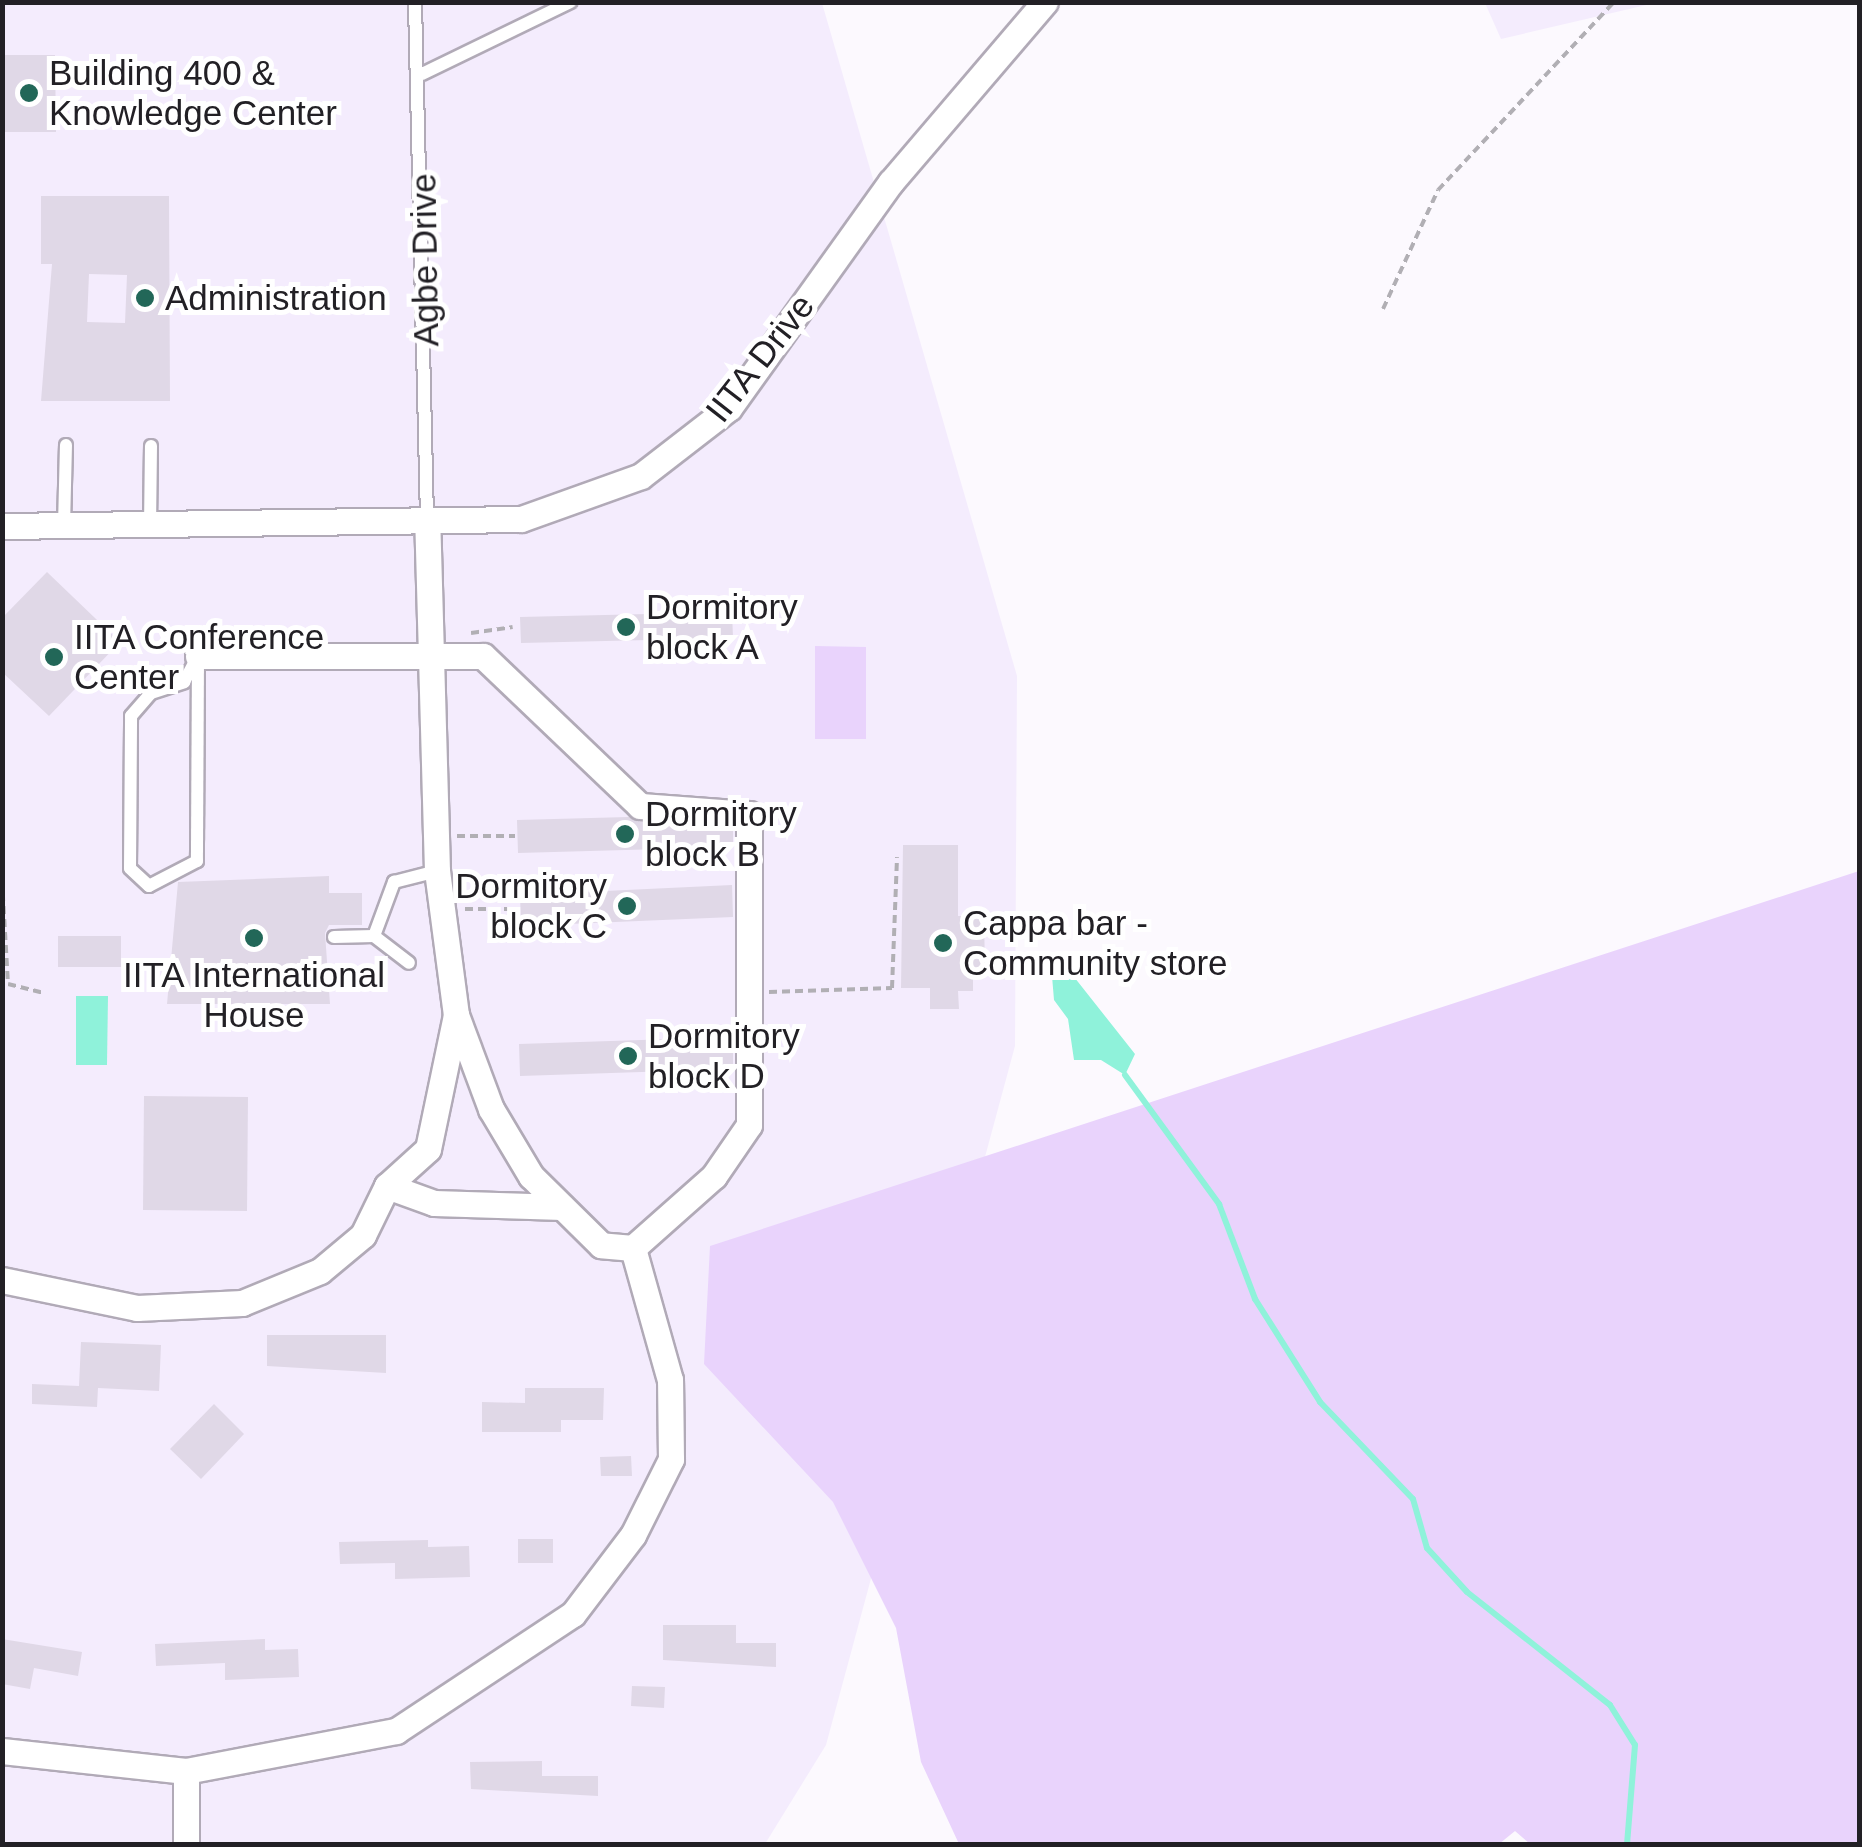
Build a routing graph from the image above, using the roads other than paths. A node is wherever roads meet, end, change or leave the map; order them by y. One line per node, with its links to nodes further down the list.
1 (416, 2): 4 (lane, Agbe Drive)
2 (570, 2): 4 (lane)
3 (1046, 2): 7 (street, IITA Drive)
4 (422, 74): 7 (lane, Agbe Drive)
5 (66, 445): 9 (lane)
6 (151, 446): 10 (lane)
7 (426, 520): 10 (street, IITA Drive); 11 (street)
8 (2, 526): 9 (street, IITA Drive)
9 (64, 526): 10 (street, IITA Drive)
10 (150, 527)
11 (428, 654): 12 (street); 13 (street); 20 (street)
12 (198, 656): 12 (lane)
13 (437, 871): 14 (lane); 17 (street)
14 (374, 936): 15 (lane); 16 (lane)
15 (334, 938)
16 (409, 963)
17 (456, 1015): 18 (street); 19 (street)
18 (387, 1186): 19 (street); 21 (street)
19 (562, 1207): 20 (street)
20 (633, 1248): 23 (street)
21 (2, 1280)
22 (2, 1750): 23 (street)
23 (186, 1770): 24 (street)
24 (186, 1844)

